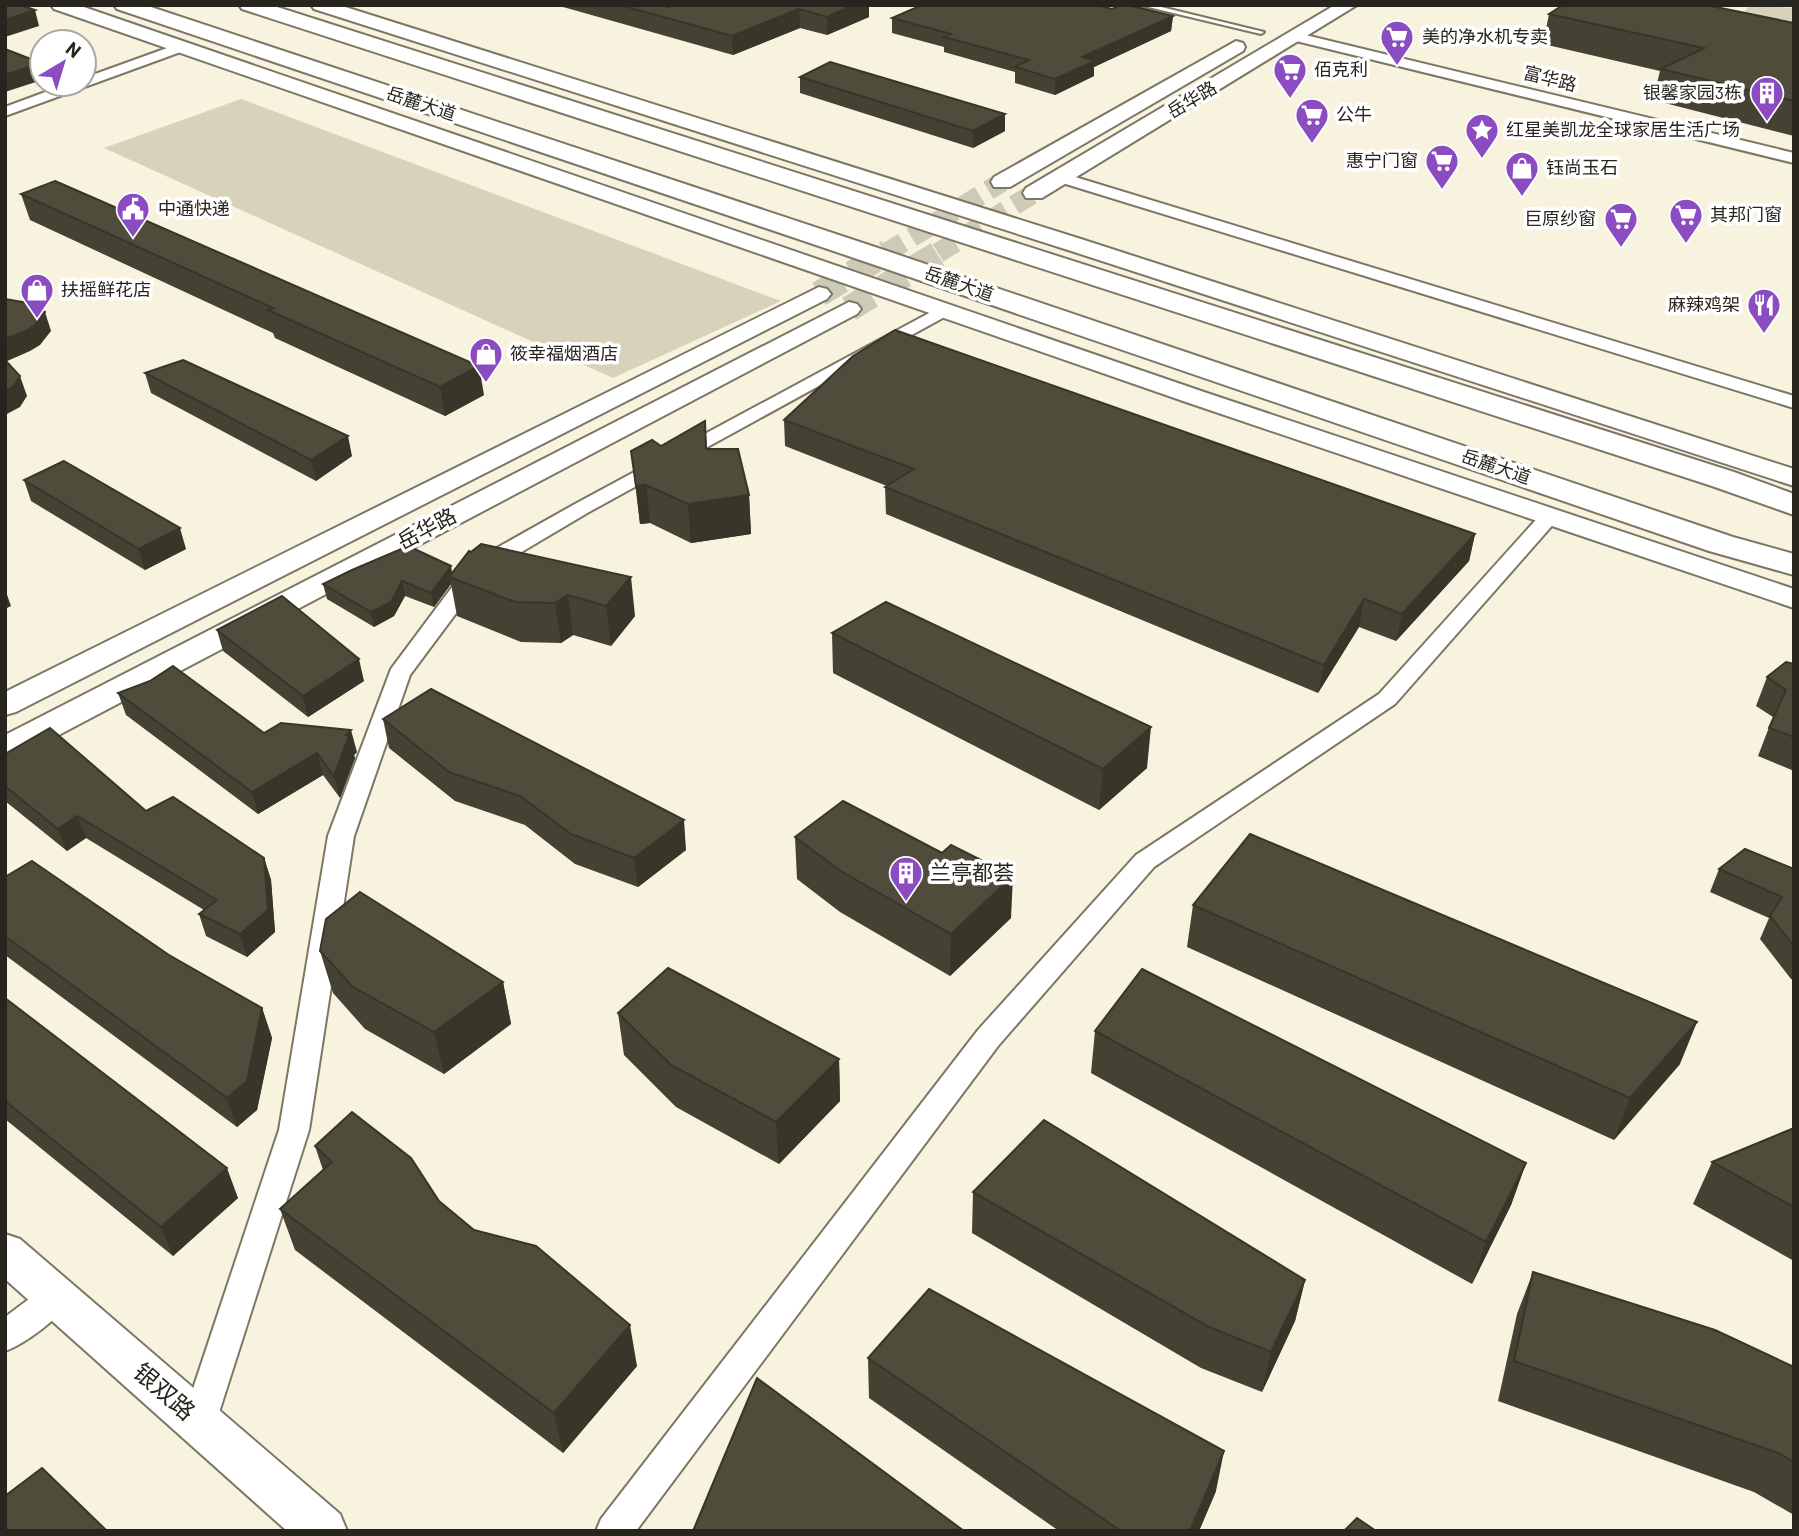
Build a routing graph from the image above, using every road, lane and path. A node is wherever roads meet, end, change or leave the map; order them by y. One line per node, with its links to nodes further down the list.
1 (60, 5): 9 (street)
2 (124, 5): 26 (highway, 岳麓大道)
3 (249, 5): 22 (highway, 岳麓大道)
4 (320, 5): 21 (street)
5 (1143, 5): 7 (lane)
6 (1348, 5): 8 (street, 岳华路)
7 (1267, 29): 15 (street, 岳华路)
8 (1297, 37): 13 (street, 富华路); 14 (street, 岳华路)
9 (181, 47): 10 (street); 19 (street)
10 (98, 77)
11 (42, 98): 12 (street)
12 (5, 112)
13 (1794, 158)
14 (1062, 178): 16 (street, 岳华路); 20 (street)
15 (1002, 182)
16 (1034, 193)
17 (819, 294): 30 (street, 岳华路)
18 (849, 309): 31 (street, 岳华路)
19 (944, 310): 25 (street); 35 (street)
20 (1794, 402)
21 (1794, 478)
22 (1723, 479): 23 (street); 24 (highway, 岳麓大道)
23 (1794, 496)
24 (1794, 505)
25 (1550, 516): 29 (street); 37 (street)
26 (1721, 544): 27 (highway, 岳麓大道); 28 (street)
27 (1794, 565)
28 (1794, 577)
29 (1794, 599)
30 (5, 705)
31 (5, 749)
32 (5, 1252): 33 (street, 银双路)
33 (56, 1297): 34 (street); 35 (street, 银双路)
34 (5, 1337)
35 (199, 1422): 36 (street, 银双路)
36 (323, 1531)
37 (614, 1531)

